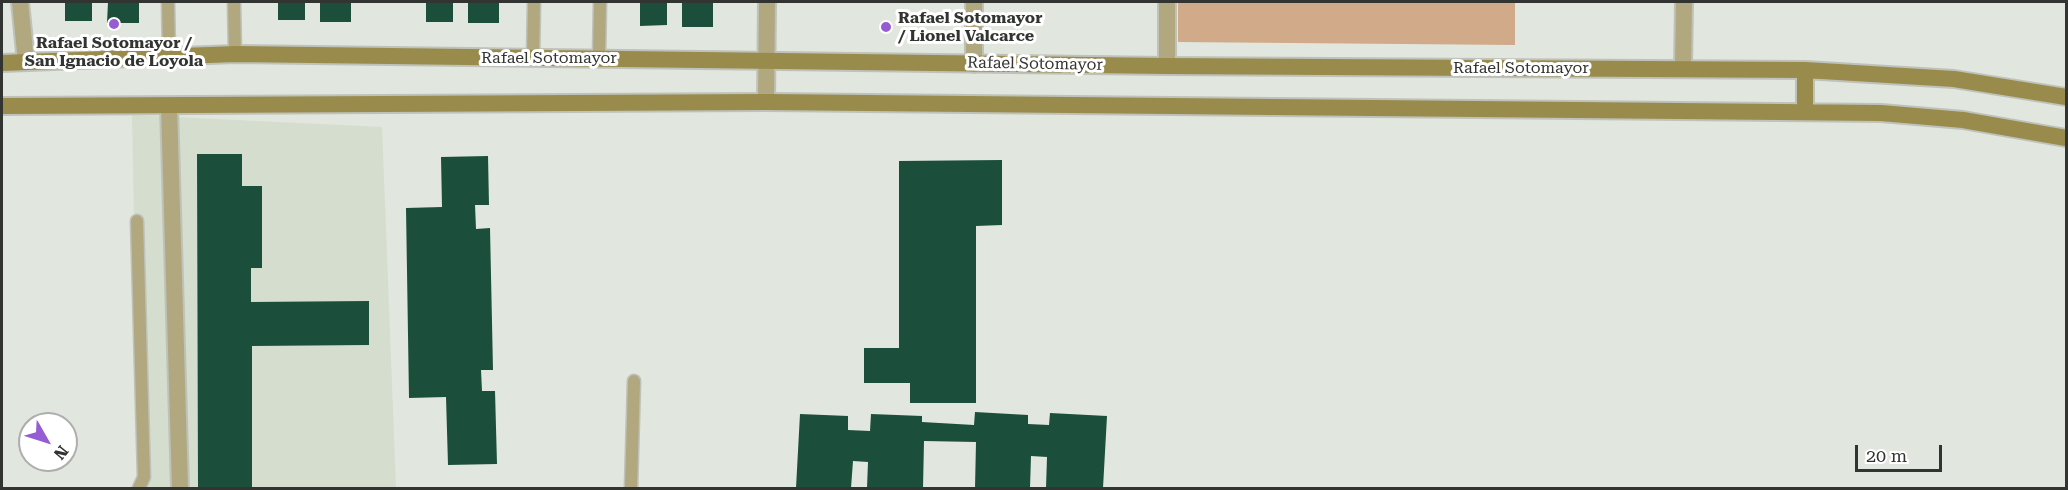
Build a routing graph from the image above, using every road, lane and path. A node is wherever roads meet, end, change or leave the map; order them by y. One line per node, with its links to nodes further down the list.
1 (20, 2): 15 (street)
2 (168, 2): 11 (lane)
3 (234, 2): 10 (lane)
4 (534, 2): 13 (lane)
5 (600, 2): 12 (lane)
6 (767, 2): 14 (street)
7 (974, 2): 17 (street)
8 (1167, 2): 18 (street)
9 (1684, 2): 19 (street)
10 (234, 54): 11 (main road, Rafael Sotomayor); 13 (main road, Rafael Sotomayor)
11 (169, 55): 15 (main road, Rafael Sotomayor)
12 (599, 57): 13 (main road, Rafael Sotomayor); 14 (main road, Rafael Sotomayor)
13 (533, 59)
14 (766, 61): 17 (main road, Rafael Sotomayor); 22 (street)
15 (26, 62): 16 (main road, Rafael Sotomayor)
16 (2, 63)
17 (974, 64): 18 (main road, Rafael Sotomayor)
18 (1167, 66): 19 (main road, Rafael Sotomayor)
19 (1683, 69): 20 (main road, Rafael Sotomayor)
20 (1805, 70): 21 (main road, Rafael Sotomayor); 25 (main road)
21 (2067, 97)
22 (766, 102): 24 (main road); 25 (main road)
23 (2, 106): 24 (main road)
24 (169, 106): 30 (street)
25 (1805, 112): 26 (main road)
26 (2067, 138)
27 (137, 220): 29 (lane)
28 (634, 381): 31 (lane)
29 (139, 489)
30 (180, 489)
31 (631, 489)

